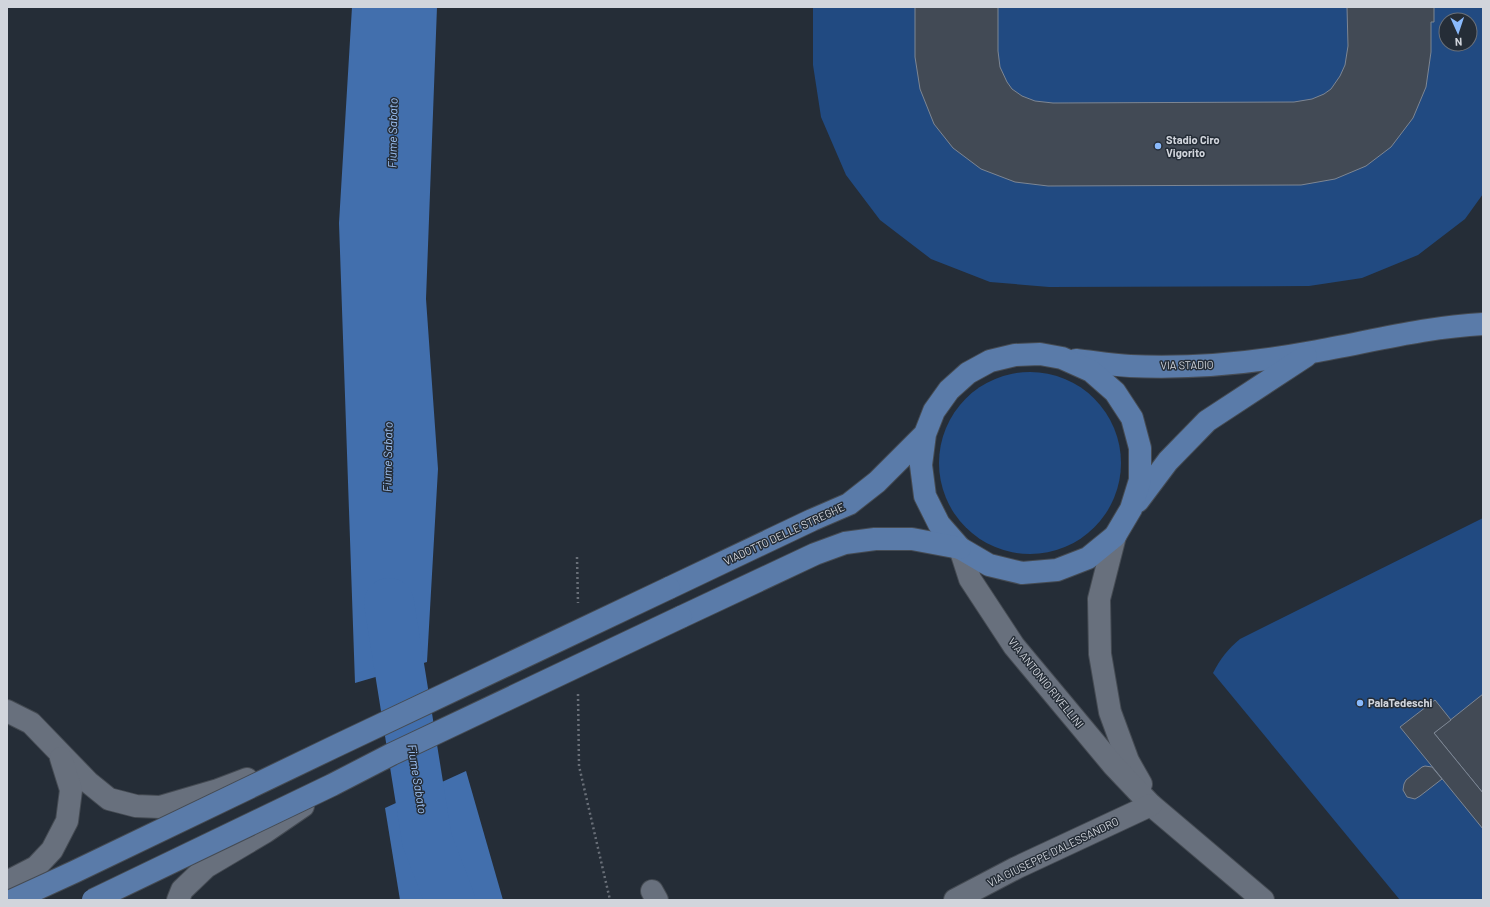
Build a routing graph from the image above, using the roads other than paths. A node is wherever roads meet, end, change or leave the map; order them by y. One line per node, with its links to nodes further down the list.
1 (1483, 324): 2 (main road, VIA STADIO)
2 (1312, 352): 3 (main road, VIA STADIO); 5 (main road, VIA STADIO)
3 (1062, 358): 4 (main road); 5 (main road)
4 (925, 434): 7 (main road); 9 (main road, VIADOTTO DELLE STREGHE, bridge)
5 (1131, 510): 6 (main road)
6 (1114, 536): 7 (main road); 12 (street, VIA ANTONIO RIVELLINI)
7 (960, 548): 10 (main road, bridge); 12 (street, VIA ANTONIO RIVELLINI)
8 (7, 711): 11 (street)
9 (338, 745): 11 (street, bridge); 14 (main road, VIADOTTO DELLE STREGHE, bridge)
10 (332, 785): 15 (main road, bridge); 16 (street, bridge)
11 (79, 786): 13 (street)
12 (1151, 805): 17 (street, VIA GIUSEPPE D'ALESSANDRO); 18 (street, VIA ANTONIO RIVELLINI)
13 (7, 882)
14 (13, 900)
15 (93, 900)
16 (178, 900)
17 (955, 900)
18 (1263, 900)

